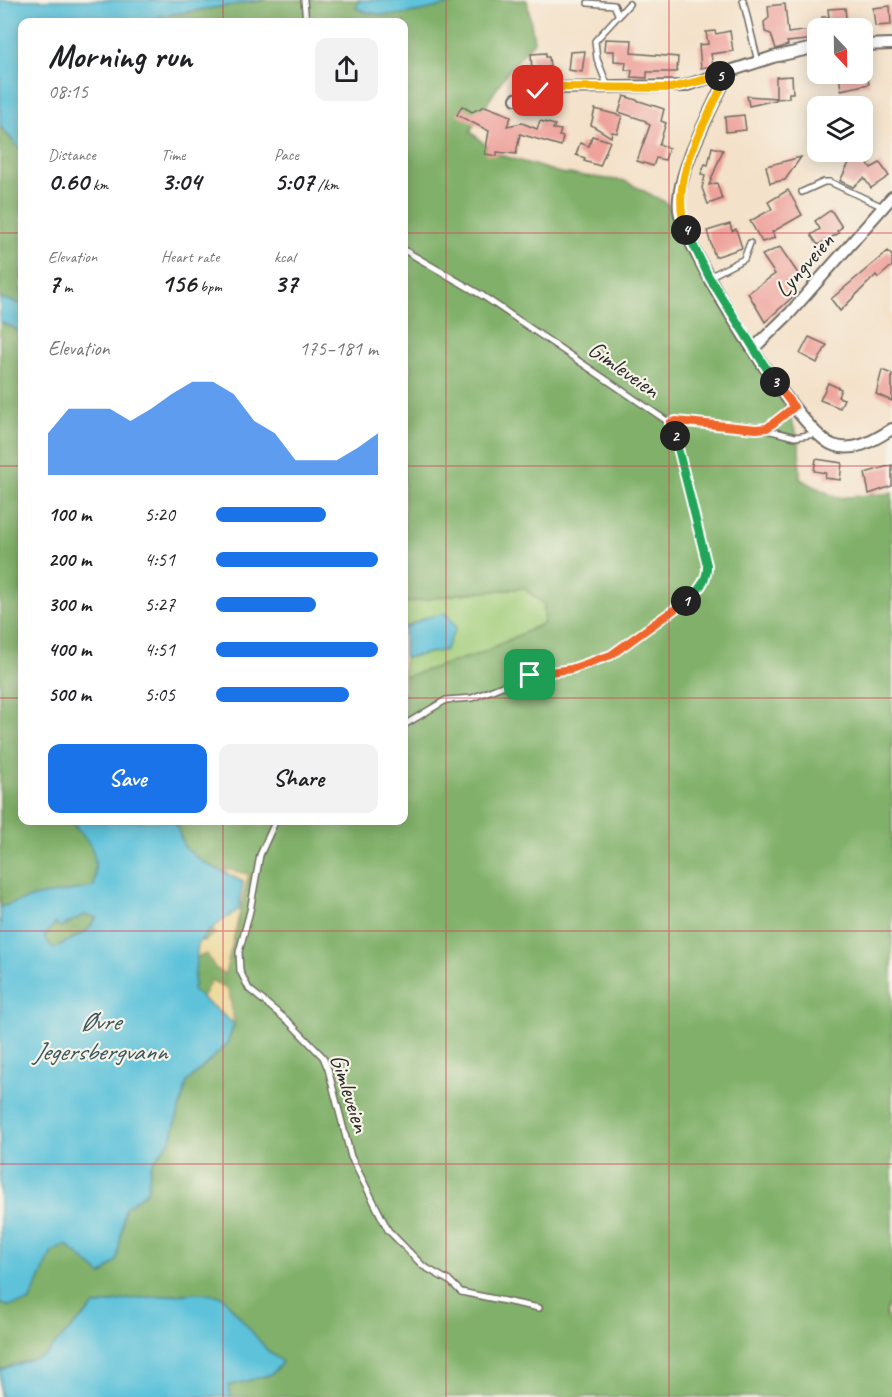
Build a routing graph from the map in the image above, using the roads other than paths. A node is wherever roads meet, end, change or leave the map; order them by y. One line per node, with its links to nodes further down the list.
1 (304, 0): 6 (lane)
2 (743, 0): 10 (lane)
3 (588, 3): 5 (lane)
4 (629, 4): 5 (lane)
5 (619, 16): 12 (lane)
6 (306, 18)
7 (892, 44): 8 (street)
8 (873, 45)
9 (807, 49): 10 (street)
10 (758, 62): 11 (street)
11 (728, 73): 12 (street); 19 (street)
12 (609, 88): 13 (street)
13 (516, 99)
14 (802, 192): 16 (lane)
15 (892, 197): 16 (street, Lyngveien)
16 (883, 207): 20 (street, Lyngveien)
17 (750, 243): 19 (lane)
18 (408, 252): 22 (lane, Gimleveien)
19 (709, 277): 20 (street)
20 (754, 348): 21 (street)
21 (794, 407): 23 (lane); 25 (street)
22 (670, 423): 23 (lane); 26 (lane, Gimleveien)
23 (762, 429): 25 (lane)
24 (892, 429): 25 (street)
25 (816, 434)
26 (408, 723)
27 (273, 825): 28 (lane, Gimleveien)
28 (539, 1308)

